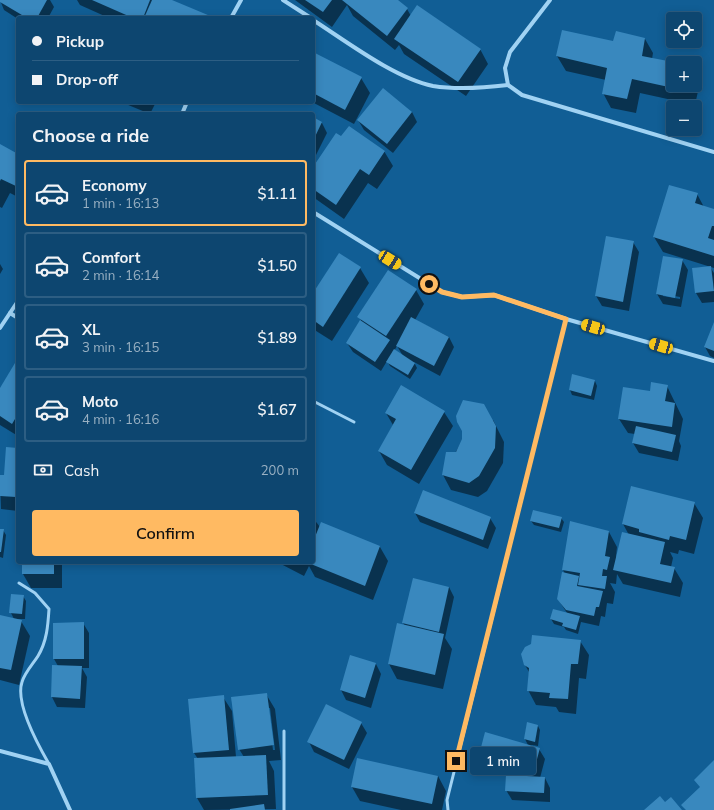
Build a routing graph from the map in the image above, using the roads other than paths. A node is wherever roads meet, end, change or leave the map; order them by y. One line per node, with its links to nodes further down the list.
1 (241, 0): 4 (street)
2 (283, 0): 5 (street)
3 (550, 0): 7 (street)
4 (233, 16)
5 (307, 16)
6 (315, 21): 7 (street)
7 (508, 85): 8 (street)
8 (714, 152)
9 (315, 213): 13 (street)
10 (16, 304): 11 (street)
11 (10, 313): 12 (street); 14 (street)
12 (16, 317)
13 (566, 319): 15 (street); 24 (lane)
14 (0, 328)
15 (714, 361)
16 (315, 402): 17 (lane)
17 (354, 422)
18 (19, 583): 21 (lane)
19 (284, 731): 23 (lane)
20 (0, 751): 21 (street)
21 (49, 764): 22 (street)
22 (70, 810)
23 (284, 810)
24 (448, 810)

